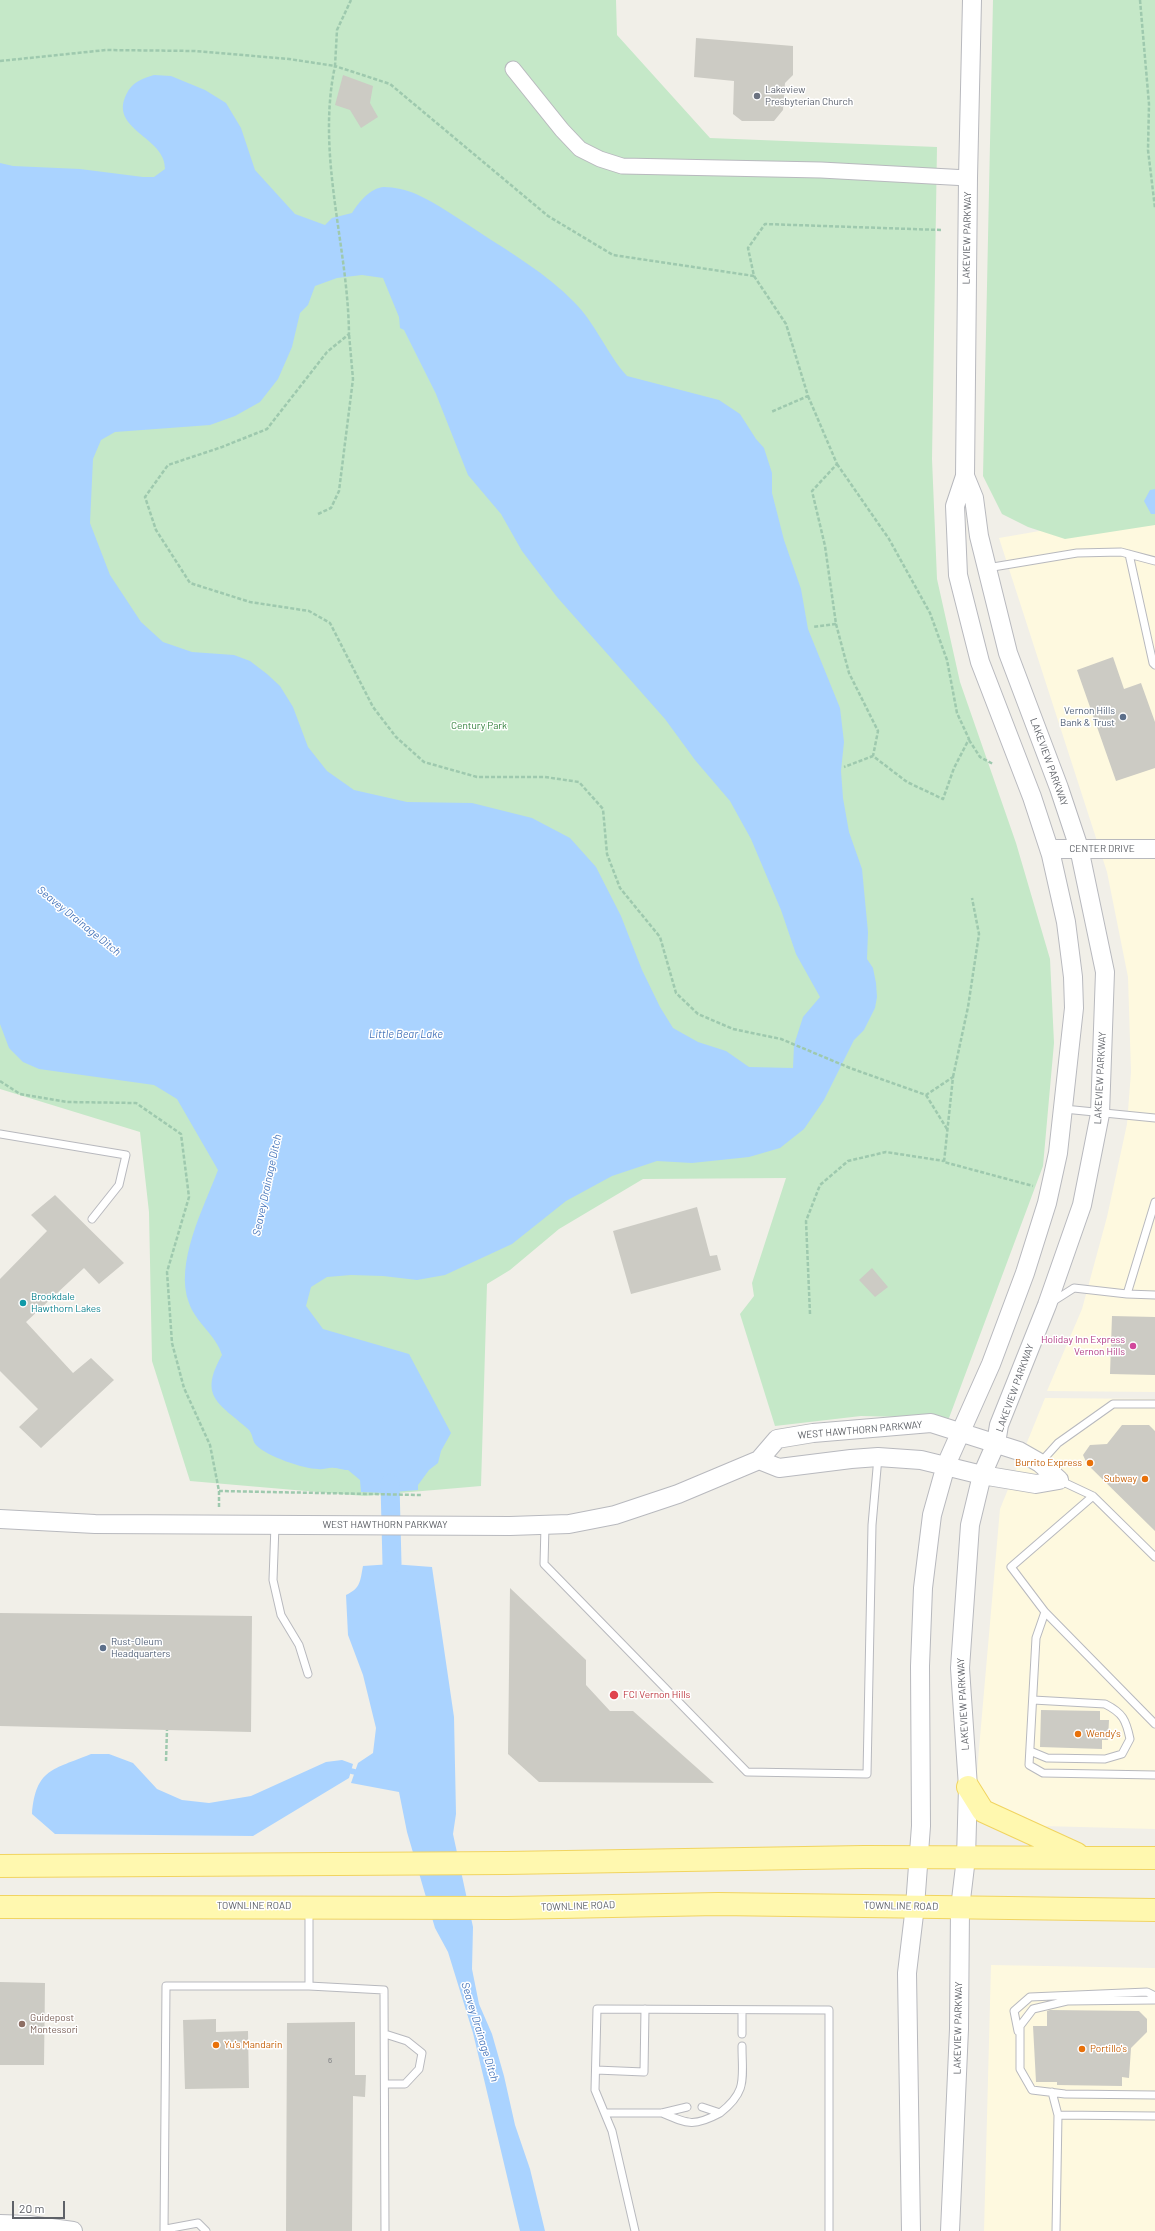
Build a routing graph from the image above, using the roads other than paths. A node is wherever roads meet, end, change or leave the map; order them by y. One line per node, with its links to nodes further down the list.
1 (972, 0): 3 (street, LAKEVIEW PARKWAY)
2 (513, 69): 3 (street)
3 (968, 178): 4 (street, LAKEVIEW PARKWAY)
4 (965, 476): 7 (street, LAKEVIEW PARKWAY); 10 (street, LAKEVIEW PARKWAY)
5 (1129, 554): 6 (lane); 7 (lane); 8 (lane)
6 (1155, 562)
7 (987, 568): 9 (street, LAKEVIEW PARKWAY)
8 (1155, 665)
9 (1079, 848): 10 (street, CENTER DRIVE); 11 (street, CENTER DRIVE); 13 (street, LAKEVIEW PARKWAY)
10 (1049, 849): 12 (street, LAKEVIEW PARKWAY)
11 (1155, 849)
12 (1064, 1109): 13 (lane); 22 (street, LAKEVIEW PARKWAY)
13 (1100, 1114): 14 (lane); 20 (street, LAKEVIEW PARKWAY)
14 (1155, 1118)
15 (0, 1134): 17 (lane)
16 (1155, 1202): 18 (lane)
17 (92, 1219)
18 (1127, 1294): 19 (lane); 20 (lane)
19 (1155, 1295)
20 (1047, 1305): 23 (street, LAKEVIEW PARKWAY)
21 (1155, 1404): 26 (lane)
22 (960, 1432): 23 (street, WEST HAWTHORN PARKWAY); 25 (street, WEST HAWTHORN PARKWAY); 27 (street, LAKEVIEW PARKWAY)
23 (996, 1443): 26 (street, WEST HAWTHORN PARKWAY); 28 (street, LAKEVIEW PARKWAY)
24 (878, 1457): 25 (street); 27 (street); 33 (lane)
25 (759, 1460): 33 (street, WEST HAWTHORN PARKWAY)
26 (1040, 1463): 29 (street, WEST HAWTHORN PARKWAY)
27 (946, 1465): 28 (street); 43 (street, LAKEVIEW PARKWAY)
28 (982, 1475): 29 (street); 41 (street, LAKEVIEW PARKWAY)
29 (1059, 1480): 30 (lane)
30 (1093, 1496): 34 (lane); 35 (lane)
31 (0, 1519): 32 (street, WEST HAWTHORN PARKWAY)
32 (275, 1525): 33 (street, WEST HAWTHORN PARKWAY); 36 (lane)
33 (544, 1525)
34 (1155, 1557)
35 (1045, 1612): 37 (lane); 38 (lane)
36 (308, 1674)
37 (1033, 1700): 39 (lane); 39 (lane)
38 (1155, 1724)
39 (1030, 1751): 40 (lane)
40 (1155, 1775)
41 (968, 1787): 42 (main road); 44 (street, LAKEVIEW PARKWAY)
42 (1084, 1857): 44 (main road); 45 (main road)
43 (919, 1858): 44 (main road); 46 (main road); 47 (street, LAKEVIEW PARKWAY)
44 (966, 1858): 50 (street, LAKEVIEW PARKWAY)
45 (1155, 1858)
46 (0, 1866)
47 (915, 1906): 49 (main road, TOWNLINE ROAD); 50 (main road, TOWNLINE ROAD); 79 (street, LAKEVIEW PARKWAY)
48 (0, 1907): 49 (main road, TOWNLINE ROAD)
49 (310, 1907): 52 (lane)
50 (960, 1908): 51 (main road, TOWNLINE ROAD); 80 (street, LAKEVIEW PARKWAY)
51 (1155, 1910)
52 (310, 1986): 57 (lane); 73 (lane)
53 (1155, 1996): 59 (lane)
54 (1155, 2000): 59 (lane)
55 (645, 2009): 56 (lane); 61 (lane); 61 (lane)
56 (742, 2010): 58 (lane); 78 (lane)
57 (385, 2034): 62 (lane); 62 (lane)
58 (742, 2034)
59 (1020, 2036): 63 (lane)
60 (742, 2046): 69 (lane)
61 (596, 2070): 67 (lane)
62 (385, 2084): 76 (lane)
63 (1052, 2092): 64 (lane); 70 (lane)
64 (1155, 2095)
65 (687, 2107): 68 (lane)
66 (702, 2107): 69 (lane)
67 (605, 2113): 68 (lane); 77 (lane)
68 (662, 2113): 69 (lane)
69 (720, 2113)
70 (1058, 2115): 71 (lane); 81 (lane)
71 (1155, 2116)
72 (0, 2224): 74 (street)
73 (165, 2230): 75 (lane)
74 (73, 2231)
75 (206, 2231)
76 (386, 2231)
77 (635, 2231)
78 (829, 2231)
79 (911, 2231)
80 (950, 2231)
81 (1056, 2231)

